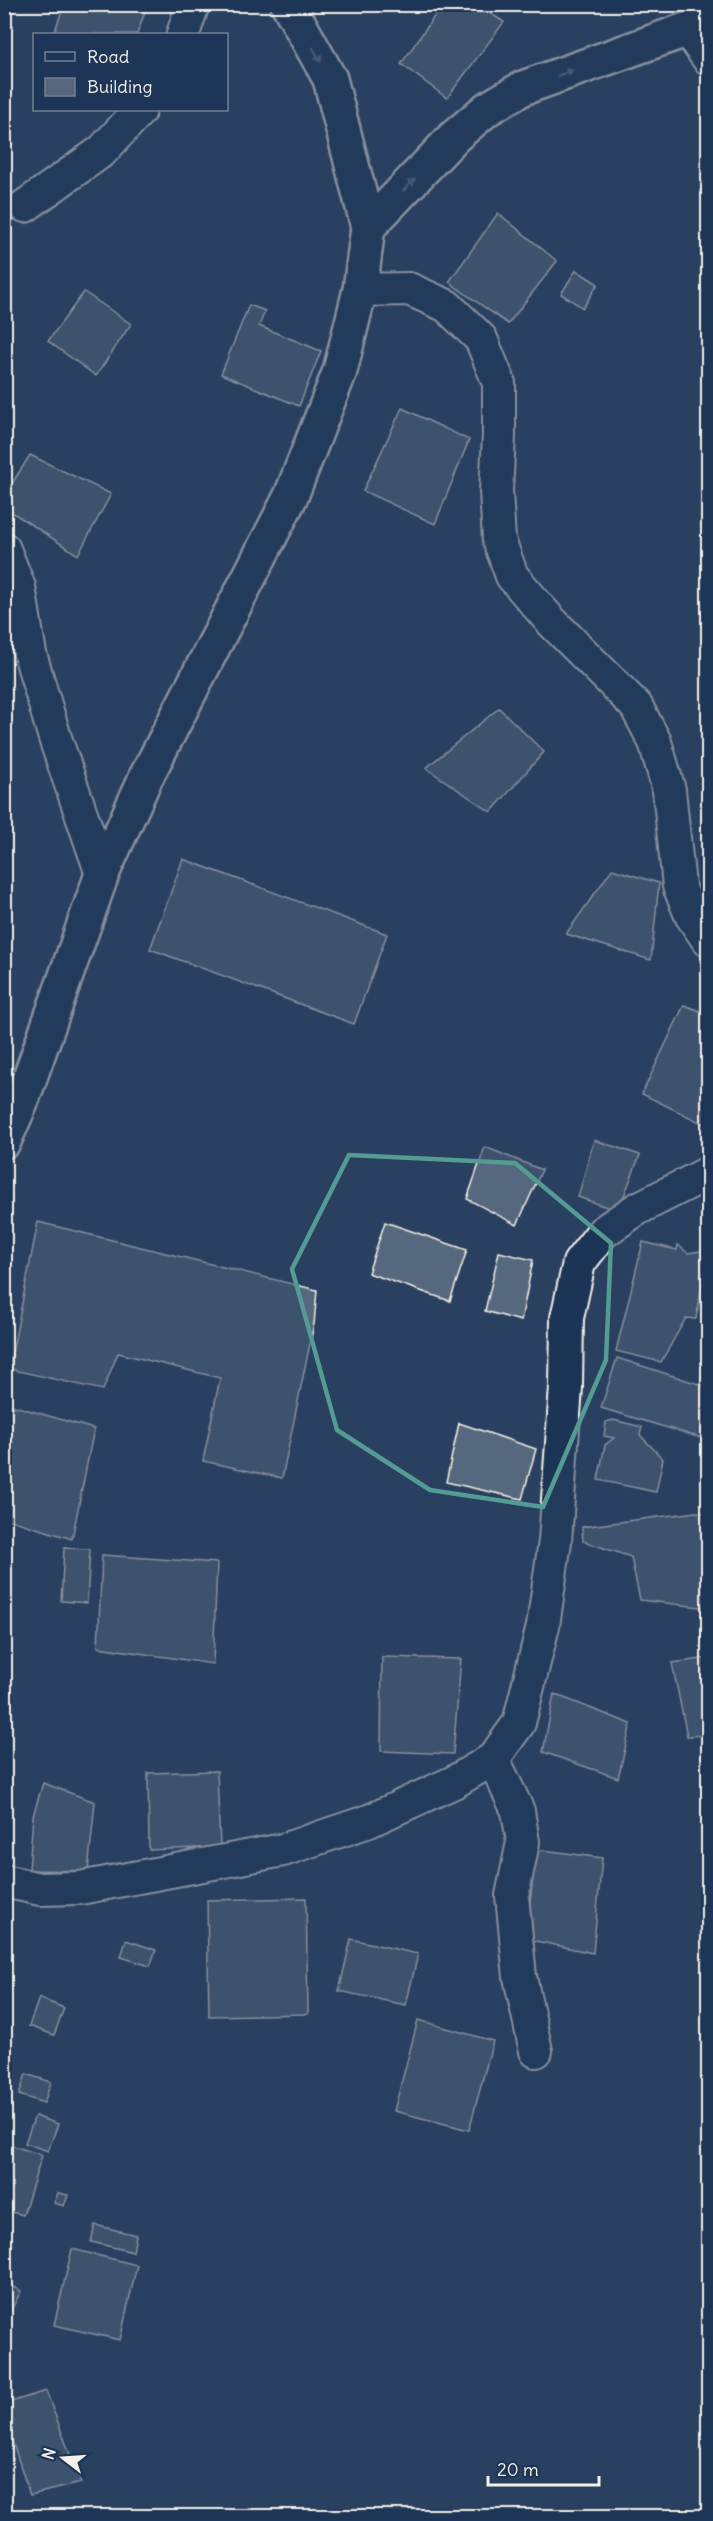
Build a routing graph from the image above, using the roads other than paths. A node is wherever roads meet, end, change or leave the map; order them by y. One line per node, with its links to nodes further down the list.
1 (193, 4): 4 (street)
2 (288, 4): 8 (street, one-way to 8)
3 (698, 26): 5 (street); 8 (street, one-way to 3)
4 (183, 33)
5 (708, 58)
6 (139, 111): 7 (street)
7 (25, 206)
8 (368, 227): 9 (street)
9 (360, 290): 11 (street); 12 (street)
10 (4, 549): 11 (street)
11 (102, 874): 13 (street)
12 (708, 940)
13 (4, 1142)
14 (708, 1173): 15 (street)
15 (493, 1759): 16 (street); 17 (street)
16 (4, 1881)
17 (536, 2051)

